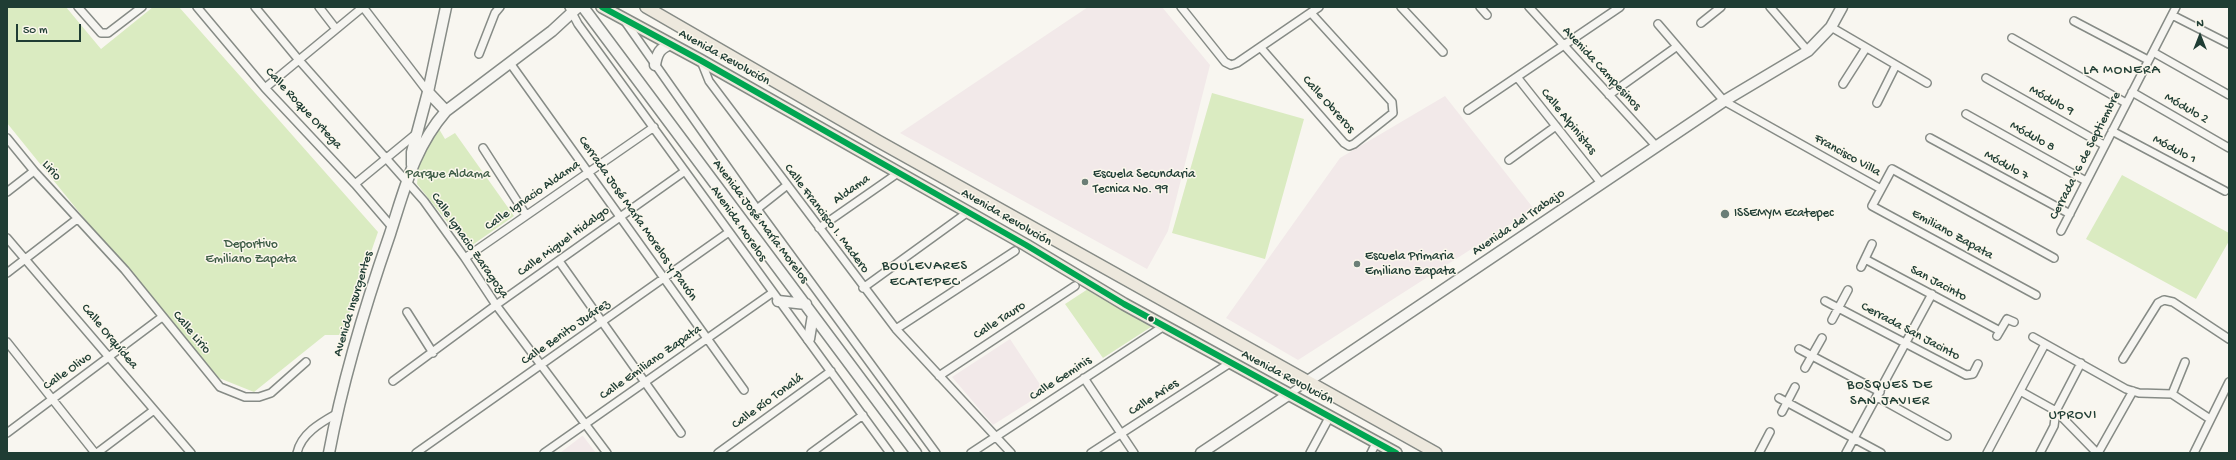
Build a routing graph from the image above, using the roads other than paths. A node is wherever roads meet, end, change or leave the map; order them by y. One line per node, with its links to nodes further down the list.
1 (78, 7): 2 (street)
2 (142, 7)
3 (197, 7): 53 (street, Calle Roque Ortega)
4 (256, 7): 43 (street, Calle Ignacio Zaragoza)
5 (319, 7): 31 (street)
6 (363, 7): 31 (street); 54 (street)
7 (446, 7): 54 (main road, Avenida Insurgentes)
8 (500, 7): 42 (street)
9 (583, 7): 117 (main road, Avenida José María Morelos)
10 (602, 7): 26 (main road, Avenida Revolución)
11 (646, 7): 152 (main road, Avenida Revolución)
12 (1181, 7): 37 (street)
13 (1319, 7): 23 (street)
14 (1401, 7): 40 (street)
15 (1480, 7): 24 (street)
16 (1529, 7): 35 (street, Avenida Campesinos)
17 (1620, 7): 35 (street)
18 (1721, 7): 28 (street)
19 (1770, 7): 39 (street)
20 (1842, 7): 30 (main road, Avenida del Trabajo)
21 (2176, 7): 25 (street, Cerrada 16 de Septiembre)
22 (573, 9): 46 (main road, Avenida Insurgentes); 65 (street, Avenida Morelos)
23 (1311, 13): 37 (street); 37 (street, Calle Obreros)
24 (1487, 15)
25 (2172, 15): 34 (street); 41 (street, Cerrada 16 de Septiembre)
26 (622, 18): 33 (main road, Avenida Revolución); 47 (street, Avenida José María Morelos)
27 (2074, 21): 45 (street)
28 (1701, 23)
29 (1658, 24): 36 (street, Francisco Villa)
30 (1831, 26): 38 (street); 39 (main road, Avenida del Trabajo)
31 (336, 29): 43 (street)
32 (2012, 38): 60 (street)
33 (671, 44): 44 (main road, Avenida Revolución); 47 (main road)
34 (2229, 44)
35 (1563, 46): 49 (street); 56 (street, Avenida Campesinos)
36 (1676, 47): 56 (street); 58 (street, Francisco Villa)
37 (1261, 48)
38 (1866, 48): 48 (street); 52 (street)
39 (1808, 51): 58 (main road, Avenida del Trabajo)
40 (1443, 52)
41 (2153, 52): 45 (street, Cerrada 16 de Septiembre); 57 (street)
42 (479, 54)
43 (298, 59): 53 (street); 74 (street, Calle Ignacio Zaragoza)
44 (700, 60): 80 (main road, Avenida Revolución); 85 (street, Calle Francisco I. Madero)
45 (2148, 60): 55 (street, Cerrada 16 de Septiembre)
46 (510, 63): 62 (main road, Avenida Insurgentes); 78 (street, Cerrada José María Morelos y Pavón)
47 (655, 65): 89 (street, Avenida José María Morelos)
48 (1896, 65): 51 (street); 59 (street)
49 (1517, 77): 61 (street); 64 (street, Calle Alpinistas)
50 (1986, 78): 70 (street, Módulo 9)
51 (1926, 83)
52 (1843, 84)
53 (266, 88): 84 (street, Calle Roque Ortega)
54 (428, 92): 62 (main road); 67 (main road, Avenida Insurgentes)
55 (2132, 92): 60 (street, Cerrada 16 de Septiembre); 73 (street, Módulo 2)
56 (1609, 95): 71 (street, Avenida Campesinos)
57 (2229, 95)
58 (1724, 101): 71 (main road, Avenida del Trabajo); 86 (street, Francisco Villa)
59 (1877, 102)
60 (2126, 103): 66 (street, Cerrada 16 de Septiembre)
61 (1468, 110)
62 (446, 111): 76 (main road, Avenida Insurgentes)
63 (1966, 114): 82 (street, Módulo 8)
64 (1556, 126): 75 (street); 83 (street, Calle Alpinistas)
65 (654, 127): 78 (street, Calle Ignacio Aldama); 79 (street, Avenida Morelos)
66 (2112, 131): 70 (street, Cerrada 16 de Septiembre); 87 (street, Módulo 1)
67 (418, 132): 74 (street); 76 (main road, Avenida Insurgentes)
68 (7, 138): 77 (street, Lirio)
69 (1930, 138): 91 (street, Módulo 7)
70 (2104, 145): 82 (street, Cerrada 16 de Septiembre)
71 (1656, 146): 83 (main road, Avenida del Trabajo)
72 (483, 148): 92 (street)
73 (2229, 148)
74 (385, 159): 81 (street, Calle Ignacio Zaragoza); 84 (street)
75 (1509, 160)
76 (412, 165): 81 (main road, Avenida Insurgentes)
77 (34, 171): 88 (street); 94 (street, Lirio)
78 (589, 171): 92 (street, Calle Ignacio Aldama); 93 (street, Cerrada José María Morelos y Pavón)
79 (685, 171): 93 (street, Calle Miguel Hidalgo); 98 (street, Avenida Morelos)
80 (898, 173): 90 (main road, Avenida Revolución); 96 (street, Aldama)
81 (406, 180): 95 (main road, Avenida Insurgentes); 102 (street, Calle Ignacio Zaragoza)
82 (2086, 181): 91 (street, Cerrada 16 de Septiembre)
83 (1601, 183): 152 (main road, Avenida del Trabajo)
84 (355, 184): 95 (street, Calle Roque Ortega)
85 (786, 186): 89 (street); 96 (street, Calle Francisco I. Madero)
86 (1881, 189): 103 (street, Francisco Villa); 114 (street, Emiliano Zapata)
87 (2225, 191)
88 (7, 192)
89 (756, 209): 194 (street, Avenida José María Morelos)
90 (968, 212): 111 (street); 126 (main road, Avenida Revolución)
91 (2070, 214): 97 (street, Cerrada 16 de Septiembre)
92 (526, 215): 102 (street, Calle Ignacio Aldama)
93 (620, 216): 106 (street, Calle Miguel Hidalgo); 109 (street, Cerrada José María Morelos y Pavón)
94 (77, 219): 104 (street); 122 (street, Calle Lirio)
95 (392, 227): 168 (main road, Avenida Insurgentes)
96 (819, 228): 111 (street, Calle Francisco I. Madero)
97 (2061, 231)
98 (729, 232): 109 (street, Calle Benito Juárez); 115 (street, Avenida Morelos)
99 (7, 238): 104 (street, Calle Orquídea)
100 (1872, 244): 105 (street)
101 (1015, 251): 127 (street)
102 (465, 258): 118 (street, Calle Ignacio Zaragoza)
103 (2054, 258)
104 (26, 259): 108 (street); 139 (street, Calle Orquídea)
105 (1865, 259): 107 (street); 113 (street, San Jacinto)
106 (559, 260): 118 (street, Calle Miguel Hidalgo); 124 (street)
107 (1861, 267)
108 (7, 273)
109 (664, 278): 124 (street, Calle Benito Juárez); 129 (street, Cerrada José María Morelos y Pavón)
110 (1075, 286): 149 (street, Calle Tauro)
111 (863, 288): 127 (street, Calle Francisco I. Madero)
112 (1848, 290): 119 (street)
113 (1932, 294): 125 (street, San Jacinto); 133 (street)
114 (2036, 295)
115 (775, 297): 117 (main road); 129 (street, Calle Emiliano Zapata); 131 (street, Avenida Morelos)
116 (1825, 301): 119 (street, Cerrada San Jacinto)
117 (806, 304): 121 (main road, Avenida José María Morelos)
118 (496, 305): 137 (street, Calle Miguel Hidalgo); 146 (street, Calle Ignacio Zaragoza)
119 (1838, 308): 123 (street); 133 (street, Cerrada San Jacinto)
120 (407, 312): 137 (street)
121 (813, 315): 131 (main road); 193 (main road, Avenida José María Morelos)
122 (162, 317): 139 (street, Calle Olivo); 141 (street, Calle Lirio)
123 (1832, 320)
124 (602, 322): 146 (street, Calle Benito Juárez); 153 (street)
125 (2014, 322)
126 (1164, 326): 143 (main road, Avenida Revolución); 150 (street, Calle Geminis)
127 (896, 329): 149 (street, Calle Francisco I. Madero)
128 (2033, 337): 134 (street)
129 (707, 338): 153 (street, Calle Emiliano Zapata); 156 (street, Cerrada José María Morelos y Pavón)
130 (1822, 338): 138 (street)
131 (809, 339): 148 (street, Avenida Morelos)
132 (2229, 339): 140 (street)
133 (1907, 342): 145 (street, Cerrada San Jacinto); 160 (street)
134 (2045, 344): 144 (street); 157 (street)
135 (8, 346): 162 (street)
136 (1799, 350): 138 (street)
137 (433, 353): 151 (street, Calle Miguel Hidalgo)
138 (1812, 356): 147 (street); 160 (street)
139 (110, 357): 162 (street, Calle Olivo); 165 (street, Calle Orquídea)
140 (2124, 360)
141 (306, 362)
142 (2185, 362): 161 (street)
143 (1230, 363): 159 (main road, Avenida Revolución); 176 (street, Calle Aries)
144 (2081, 363): 158 (street); 166 (street)
145 (1978, 364)
146 (540, 365): 172 (street, Calle Ignacio Zaragoza); 187 (street, Calle Benito Juárez)
147 (1805, 368)
148 (832, 371): 169 (street, Avenida Morelos); 190 (street, Calle Río Tonalá)
149 (939, 376): 177 (street, Calle Francisco I. Madero)
150 (1084, 378): 176 (street); 177 (street, Calle Geminis)
151 (393, 381)
152 (1308, 381): 159 (street, Avenida del Trabajo); 203 (main road, Avenida Revolución)
153 (645, 382): 172 (street, Calle Emiliano Zapata); 175 (street)
154 (2229, 382): 171 (street)
155 (1795, 387): 164 (street)
156 (744, 390)
157 (2020, 391): 166 (street); 181 (street)
158 (2133, 391): 161 (street); 207 (street)
159 (1288, 394): 170 (main road, Avenida Revolución); 199 (main road, Avenida del Trabajo)
160 (1878, 394): 178 (street); 179 (street)
161 (2172, 394): 171 (street)
162 (52, 398): 174 (street, Calle Olivo); 183 (street)
163 (1779, 398): 164 (street)
164 (1787, 403): 167 (street); 179 (street)
165 (154, 410): 183 (street); 184 (street, Calle Orquídea)
166 (2056, 411): 206 (street); 207 (street)
167 (1782, 412)
168 (336, 414): 185 (street); 186 (main road, Avenida Insurgentes)
169 (863, 415): 191 (street); 192 (street, Avenida Morelos)
170 (1330, 416): 180 (main road, Avenida Revolución); 200 (street)
171 (2210, 418): 208 (street)
172 (584, 425): 188 (street, Calle Emiliano Zapata); 189 (street, Calle Ignacio Zaragoza)
173 (1770, 432): 182 (street)
174 (7, 433)
175 (681, 433)
176 (1122, 434): 197 (street, Calle Aries); 198 (street)
177 (996, 436): 195 (street, Calle Geminis); 196 (street, Calle Francisco I. Madero)
178 (1947, 436)
179 (1854, 438): 204 (street); 205 (street)
180 (1377, 441): 201 (street); 202 (main road, Avenida Revolución)
181 (1988, 451)
182 (1758, 452)
183 (96, 453)
184 (191, 453)
185 (297, 453)
186 (328, 453)
187 (416, 453)
188 (544, 453)
189 (607, 453)
190 (718, 453)
191 (811, 453)
192 (890, 453)
193 (916, 453)
194 (936, 453)
195 (971, 453)
196 (1011, 453)
197 (1091, 453)
198 (1134, 453)
199 (1201, 453)
200 (1310, 453)
201 (1371, 453)
202 (1396, 453)
203 (1436, 453)
204 (1846, 453)
205 (1881, 453)
206 (2040, 453)
207 (2098, 453)
208 (2194, 453)

